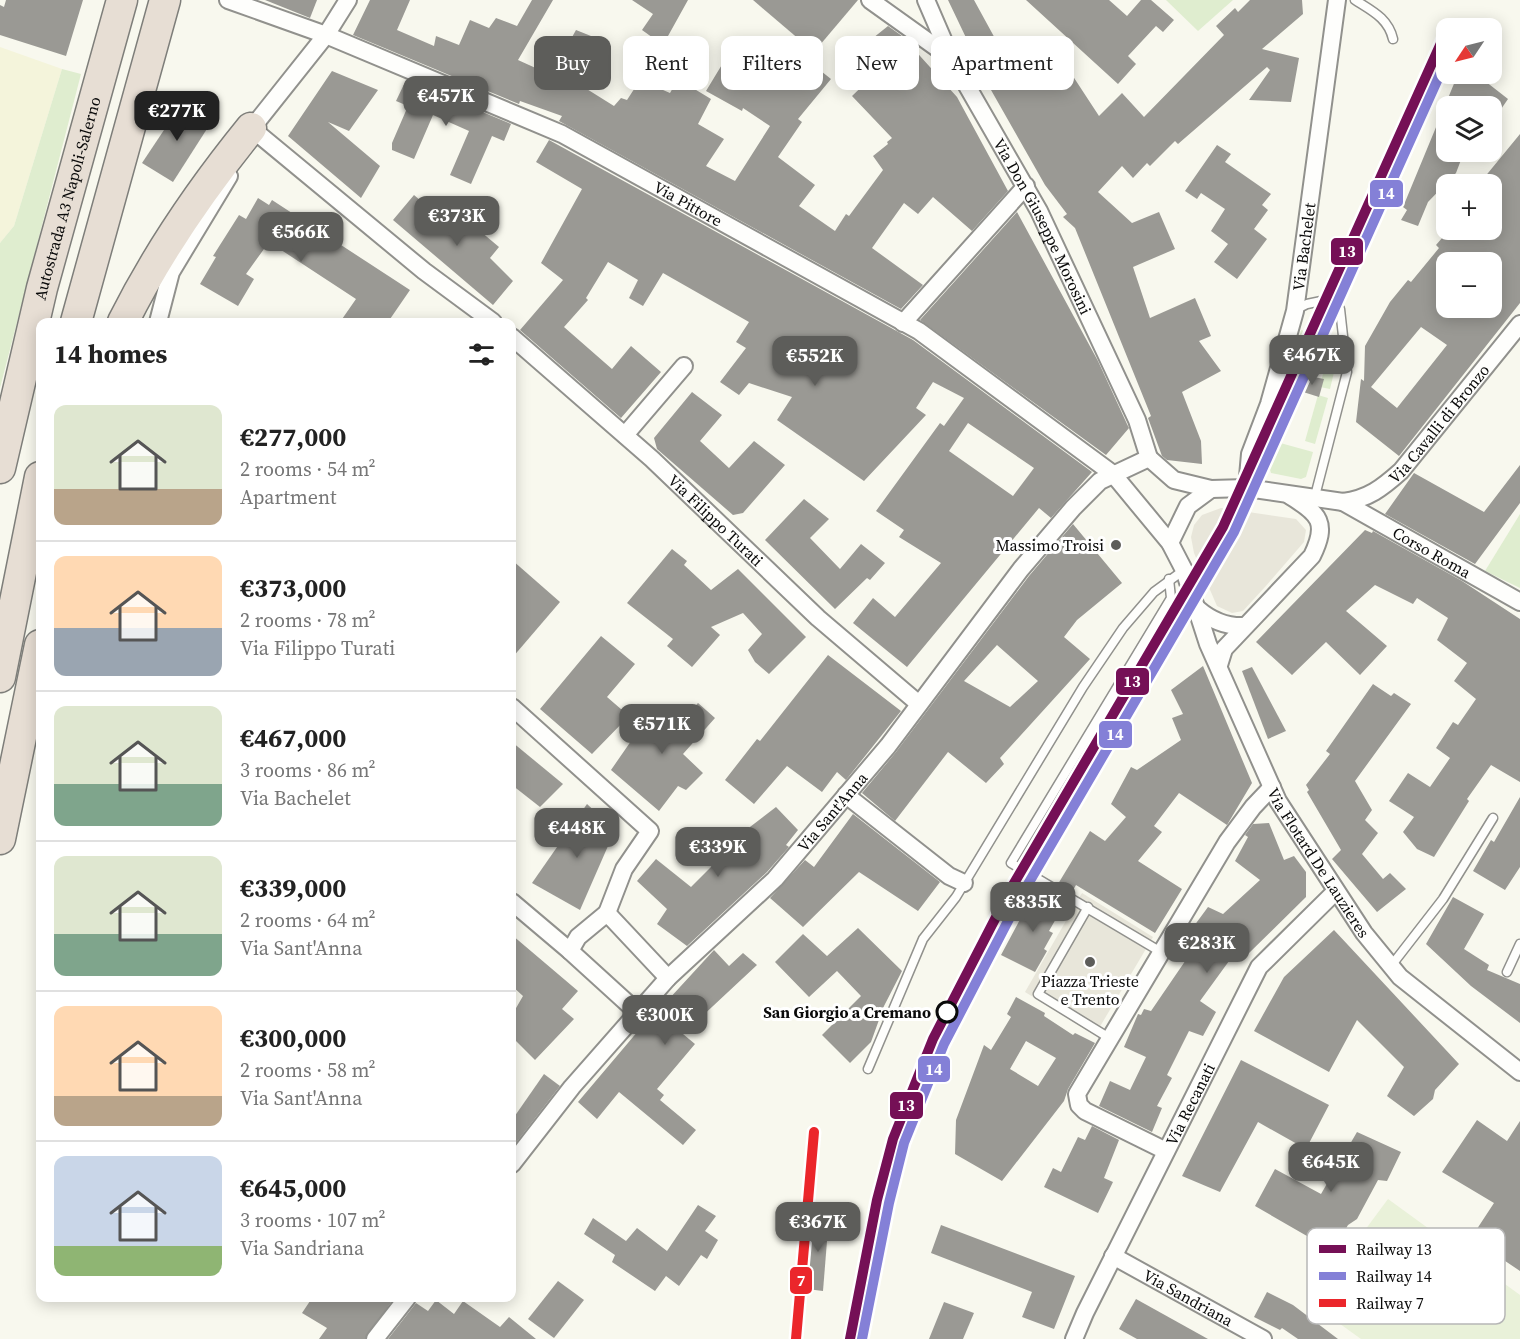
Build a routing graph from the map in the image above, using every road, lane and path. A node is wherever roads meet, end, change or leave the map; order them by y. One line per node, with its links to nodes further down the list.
1 (122, 0): 27 (highway, Autostrada A3 Napoli-Salerno)
2 (165, 0): 17 (highway)
3 (228, 0): 9 (street, Via Pittore)
4 (348, 0): 9 (street)
5 (870, 0): 12 (street)
6 (926, 0): 10 (street, Via Don Giuseppe Morosini)
7 (1337, 0): 16 (street, Via Bachelet)
8 (1355, 0): 11 (lane)
9 (326, 36): 14 (street); 21 (street, Via Pittore)
10 (942, 36)
11 (1393, 39)
12 (931, 44)
13 (970, 90): 15 (street, Via Don Giuseppe Morosini)
14 (251, 128): 18 (highway); 19 (street); 20 (street)
15 (1026, 186): 21 (street); 26 (street, Via Don Giuseppe Morosini)
16 (1295, 311): 29 (street, Via Bachelet); 32 (lane)
17 (77, 318)
18 (125, 318)
19 (160, 318)
20 (481, 318)
21 (903, 323): 28 (street, Via Pittore)
22 (1520, 324): 34 (street, Via Cavalli di Bronzo)
23 (516, 340): 25 (street, Via Filippo Turati)
24 (684, 366): 25 (street)
25 (625, 435): 44 (street, Via Filippo Turati)
26 (1149, 458): 28 (street, Via Sant'Anna); 30 (street)
27 (0, 468)
28 (1113, 474): 35 (street, Via Pittore); 44 (street, Via Sant'Anna)
29 (1247, 488): 30 (street); 31 (street)
30 (1211, 489): 35 (street)
31 (1290, 496): 32 (street); 40 (street)
32 (1315, 496): 34 (street)
33 (36, 497): 43 (highway)
34 (1343, 502): 38 (street, Corso Roma)
35 (1170, 543): 36 (street)
36 (1184, 570): 37 (lane); 39 (street)
37 (1169, 579): 50 (lane); 53 (lane)
38 (1520, 602)
39 (1196, 604): 40 (street); 42 (street, Via Flotard De Lauzieres)
40 (1245, 626): 42 (street)
41 (36, 664): 49 (highway)
42 (1219, 665): 46 (street, Via Flotard De Lauzieres)
43 (0, 677)
44 (920, 704): 47 (street, Via Sant'Anna)
45 (516, 711): 54 (street)
46 (1272, 787): 51 (street, Via Flotard De Lauzieres); 57 (street)
47 (846, 795): 50 (street); 60 (street, Via Sant'Anna)
48 (1493, 818): 58 (lane)
49 (0, 839)
50 (964, 883): 63 (lane)
51 (1336, 891): 58 (street, Via Flotard De Lauzieres); 65 (street, Via Recanati)
52 (516, 905): 56 (street)
53 (1088, 907): 57 (lane); 62 (lane)
54 (607, 913): 56 (street); 60 (street)
55 (1520, 944): 59 (lane)
56 (570, 951): 61 (street)
57 (1161, 951): 62 (street)
58 (1391, 966): 64 (street, Via Flotard De Lauzieres)
59 (1507, 972)
60 (668, 978): 61 (street, Via Sant'Anna)
61 (637, 1012): 66 (street, Via Sant'Anna)
62 (1111, 1039): 65 (street)
63 (868, 1069)
64 (1520, 1072)
65 (1166, 1151): 67 (street, Via Recanati)
66 (516, 1159)
67 (1113, 1256): 70 (street, Via Recanati); 71 (street, Via Sandriana)
68 (404, 1302): 69 (street)
69 (375, 1339)
70 (1074, 1339)
71 (1263, 1339)

